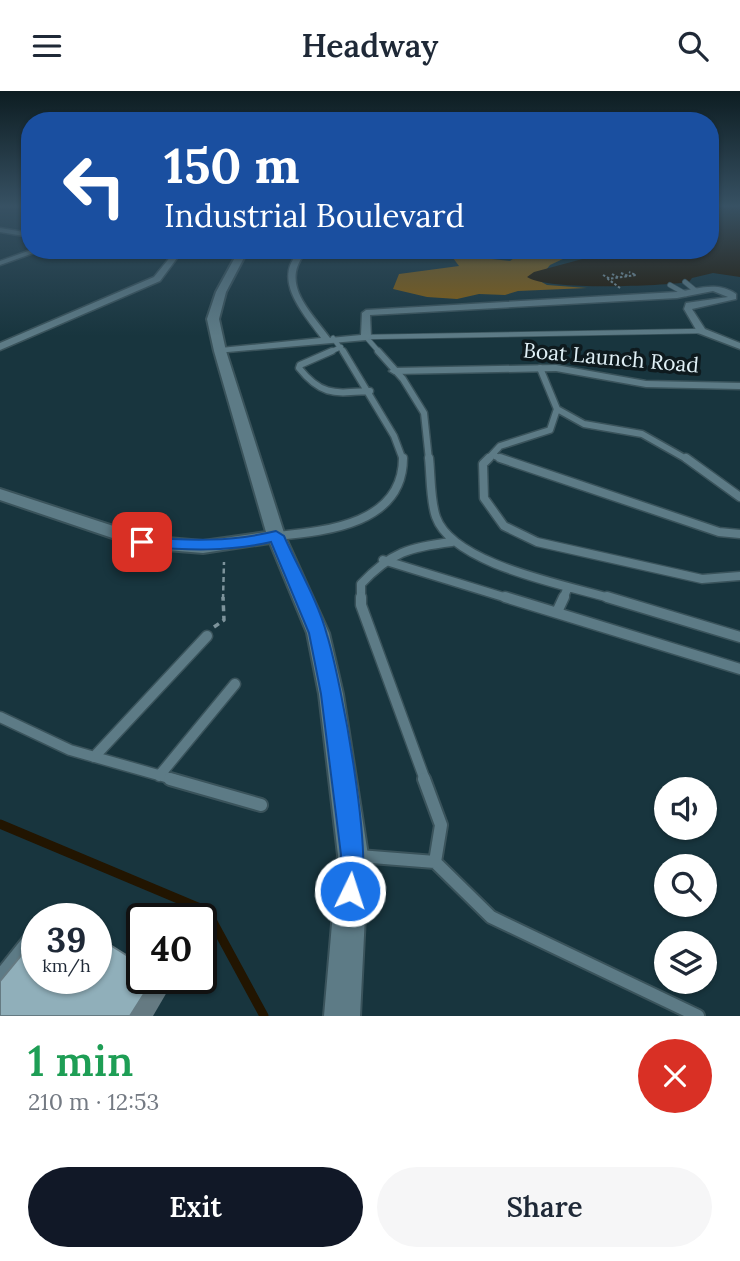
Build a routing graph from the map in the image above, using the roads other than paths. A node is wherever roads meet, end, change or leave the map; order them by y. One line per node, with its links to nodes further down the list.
1 (21, 256): 5 (street)
2 (173, 259): 14 (street)
3 (239, 259): 16 (street)
4 (297, 259): 12 (street)
5 (0, 263)
6 (685, 282): 8 (lane)
7 (670, 285): 9 (lane)
8 (696, 291): 9 (street, Boat Launch Road); 10 (street, Boat Launch Road)
9 (686, 294): 11 (street, Boat Launch Road)
10 (701, 331): 11 (lane); 13 (street, Boat Launch Road)
11 (366, 337): 12 (street); 18 (lane)
12 (330, 339): 15 (lane); 16 (street)
13 (740, 346)
14 (0, 347)
15 (341, 347): 20 (lane); 20 (lane)
16 (220, 351): 26 (street)
17 (540, 368): 18 (street, Boat Launch Road); 19 (street, Boat Launch Road); 21 (lane)
18 (394, 371): 27 (lane)
19 (740, 386)
20 (370, 391): 26 (lane)
21 (557, 409): 22 (lane); 24 (lane)
22 (492, 455): 25 (lane); 29 (lane)
23 (0, 494): 26 (street)
24 (740, 497)
25 (740, 534)
26 (276, 536): 40 (street)
27 (452, 542): 28 (lane); 30 (lane)
28 (383, 560): 31 (lane); 41 (lane)
29 (740, 576)
30 (568, 587): 31 (lane); 33 (lane)
31 (557, 612): 34 (lane)
32 (207, 636): 37 (lane)
33 (740, 637)
34 (740, 669)
35 (235, 684): 38 (lane)
36 (0, 717): 37 (lane)
37 (94, 757): 38 (lane)
38 (159, 776): 39 (lane)
39 (261, 804)
40 (353, 855): 41 (lane); 44 (street)
41 (435, 862): 45 (lane)
42 (21, 950): 43 (lane)
43 (0, 976)
44 (342, 1016)
45 (698, 1016)

